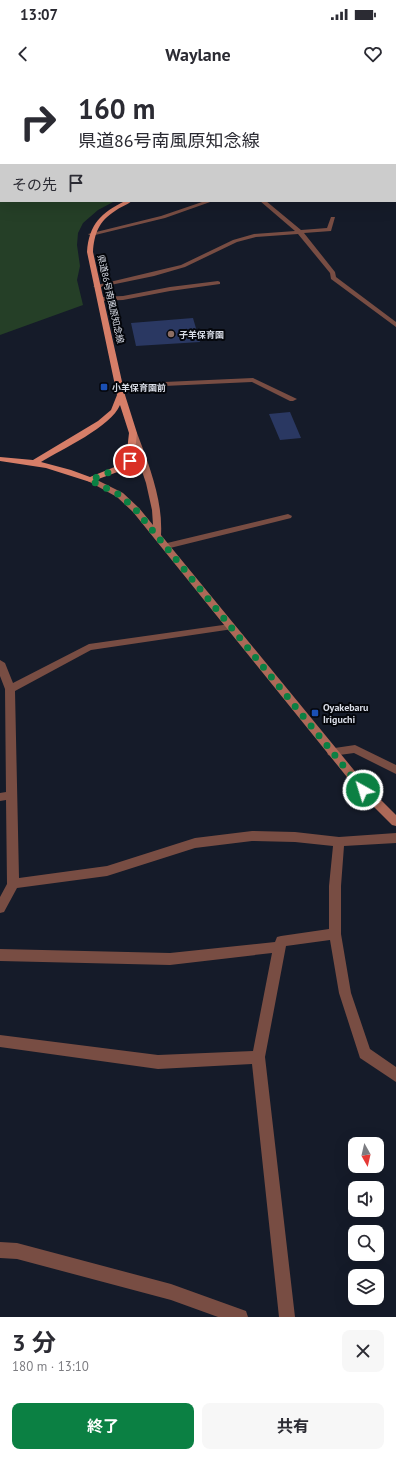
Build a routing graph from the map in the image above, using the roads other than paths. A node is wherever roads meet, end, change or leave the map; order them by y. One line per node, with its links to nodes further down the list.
1 (127, 202): 6 (main road)
2 (207, 202): 6 (street)
3 (264, 202): 5 (street)
4 (333, 218): 5 (street)
5 (300, 232): 8 (street); 10 (street)
6 (91, 234): 8 (main road, 県道86号南風原知念線)
7 (218, 283): 9 (street)
8 (96, 286): 9 (main road, 県道86号南風原知念線)
9 (100, 299): 11 (main road, 県道86号南風原知念線)
10 (396, 325)
11 (120, 386): 12 (main road, 県道86号南風原知念線); 13 (street)
12 (122, 395): 14 (main road, 県道86号南風原知念線); 16 (main road)
13 (293, 399)
14 (133, 433): 17 (main road, 県道86号南風原知念線); 19 (main road)
15 (0, 459): 16 (main road)
16 (34, 462): 17 (main road)
17 (90, 480): 19 (main road)
18 (288, 516): 20 (street)
19 (157, 536): 20 (main road)
20 (166, 546): 21 (main road)
21 (230, 627): 23 (street); 24 (main road)
22 (0, 663): 23 (street)
23 (10, 689): 26 (street)
24 (332, 752): 25 (street); 27 (main road)
25 (396, 770)
26 (6, 796): 30 (street)
27 (396, 822)
28 (396, 838): 29 (street)
29 (338, 842): 30 (street); 32 (street)
30 (13, 884): 31 (street)
31 (0, 908)
32 (335, 934): 33 (street); 37 (street)
33 (280, 947): 34 (street); 36 (street)
34 (0, 955)
35 (0, 1042): 36 (street)
36 (258, 1057): 40 (street)
37 (396, 1075)
38 (0, 1250): 39 (street)
39 (240, 1317)
40 (287, 1317)

